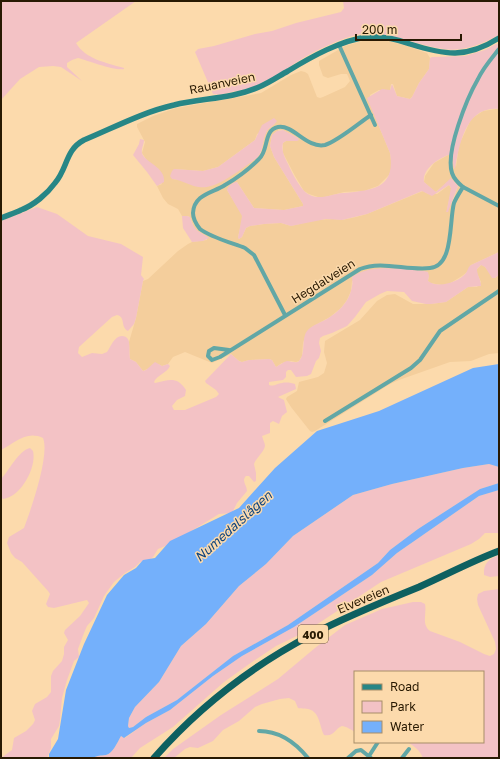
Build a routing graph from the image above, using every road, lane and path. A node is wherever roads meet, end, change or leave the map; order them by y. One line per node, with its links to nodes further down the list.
1 (499, 38): 2 (main road, Rauanveien)
2 (339, 45): 4 (street); 8 (main road, Rauanveien)
3 (499, 49): 6 (street)
4 (371, 115): 5 (street); 10 (street, Hegdalveien)
5 (375, 125)
6 (463, 187): 7 (street); 10 (street, Hegdalveien)
7 (499, 206)
8 (1, 218)
9 (499, 291): 12 (street)
10 (285, 315): 11 (street, Hegdalveien)
11 (230, 350): 11 (street, Hegdalveien)
12 (325, 421)
13 (499, 551): 18 (highway, Elveveien / 400)
14 (259, 731): 19 (street)
15 (377, 743): 17 (street)
16 (408, 749): 21 (street)
17 (370, 757): 20 (street)
18 (154, 758)
19 (308, 758)
20 (348, 758)
21 (402, 758)

